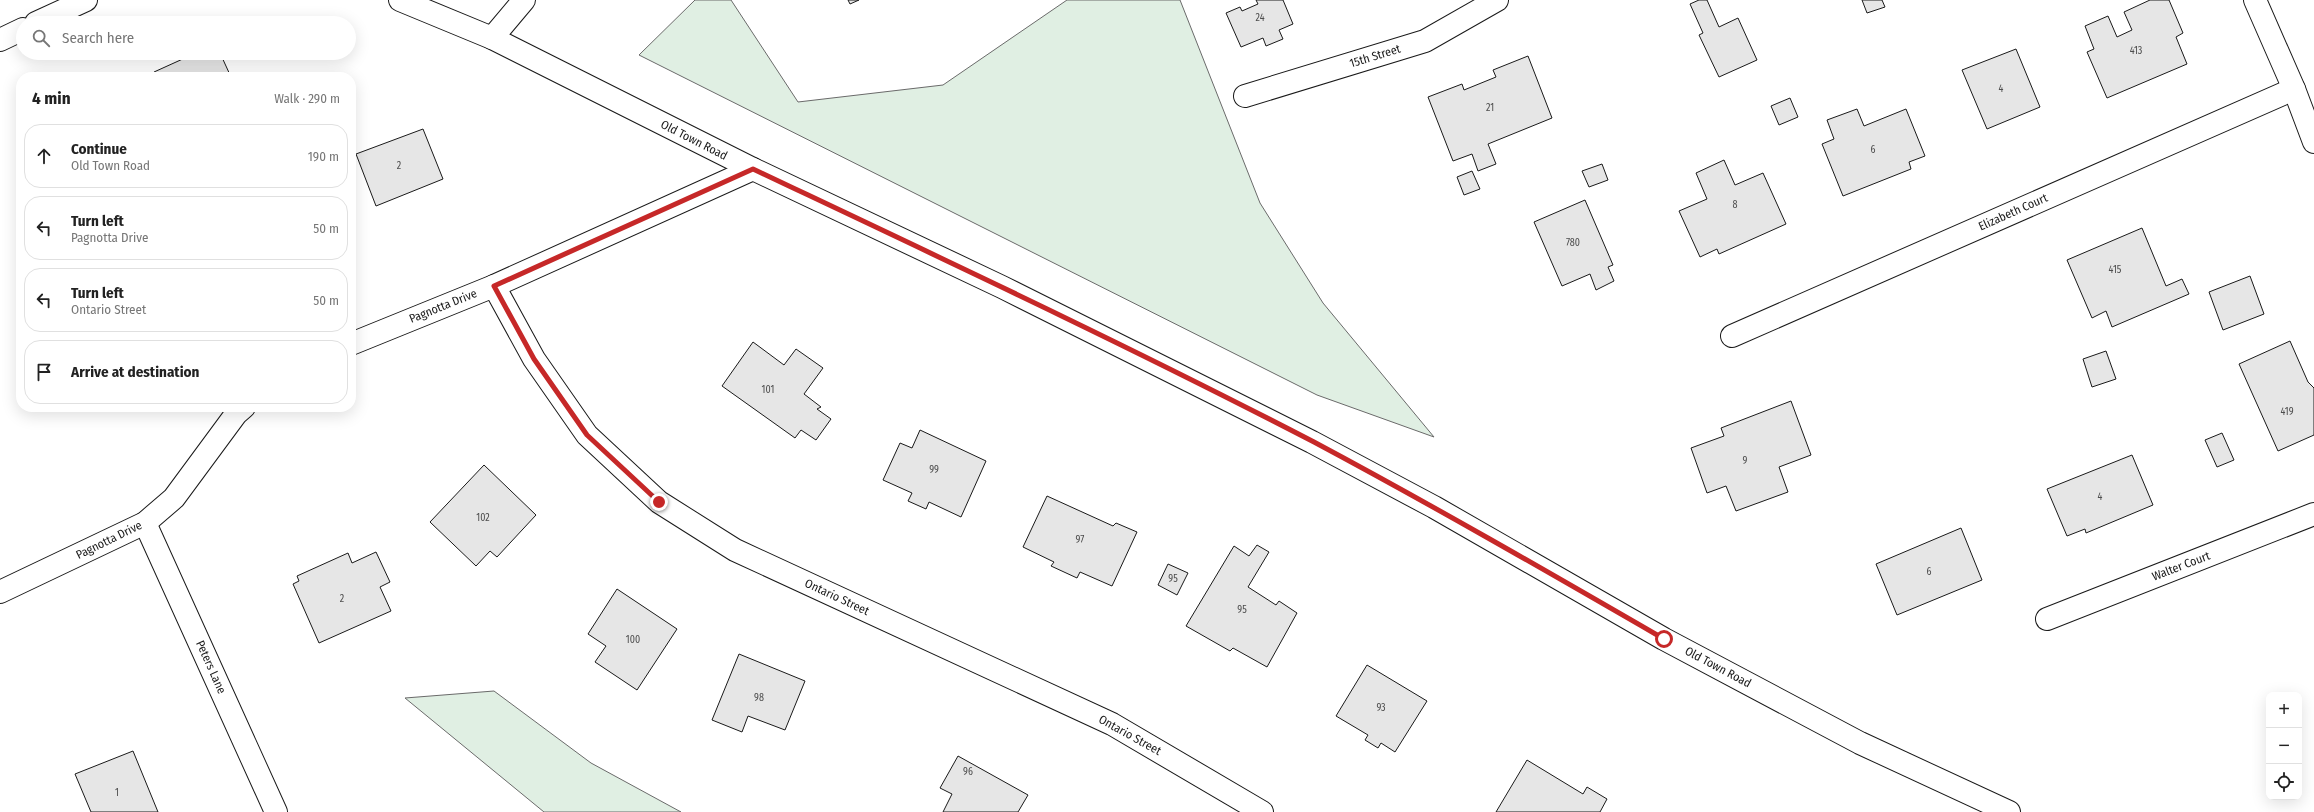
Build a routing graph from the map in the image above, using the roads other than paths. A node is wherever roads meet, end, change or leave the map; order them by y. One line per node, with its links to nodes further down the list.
1 (86, 0): 6 (street)
2 (400, 0): 8 (street, Old Town Road)
3 (524, 0): 8 (street)
4 (1496, 0): 11 (street, 15th Street)
5 (2255, 0): 10 (street)
6 (51, 16)
7 (16, 32): 9 (street)
8 (492, 38): 13 (street, Old Town Road)
9 (0, 40)
10 (2294, 89): 12 (street); 15 (street, Elizabeth Court)
11 (1246, 96)
12 (2314, 142)
13 (753, 169): 14 (street, Pagnotta Drive); 24 (street, Old Town Road)
14 (494, 286): 16 (street, Pagnotta Drive); 23 (street, Ontario Street)
15 (1732, 336)
16 (356, 342)
17 (238, 412): 19 (street, Pagnotta Drive)
18 (2314, 514): 21 (street, Walter Court)
19 (146, 523): 20 (street, Pagnotta Drive); 22 (street, Peters Lane)
20 (0, 592)
21 (2047, 619)
22 (276, 812)
23 (1262, 812)
24 (2009, 812)

